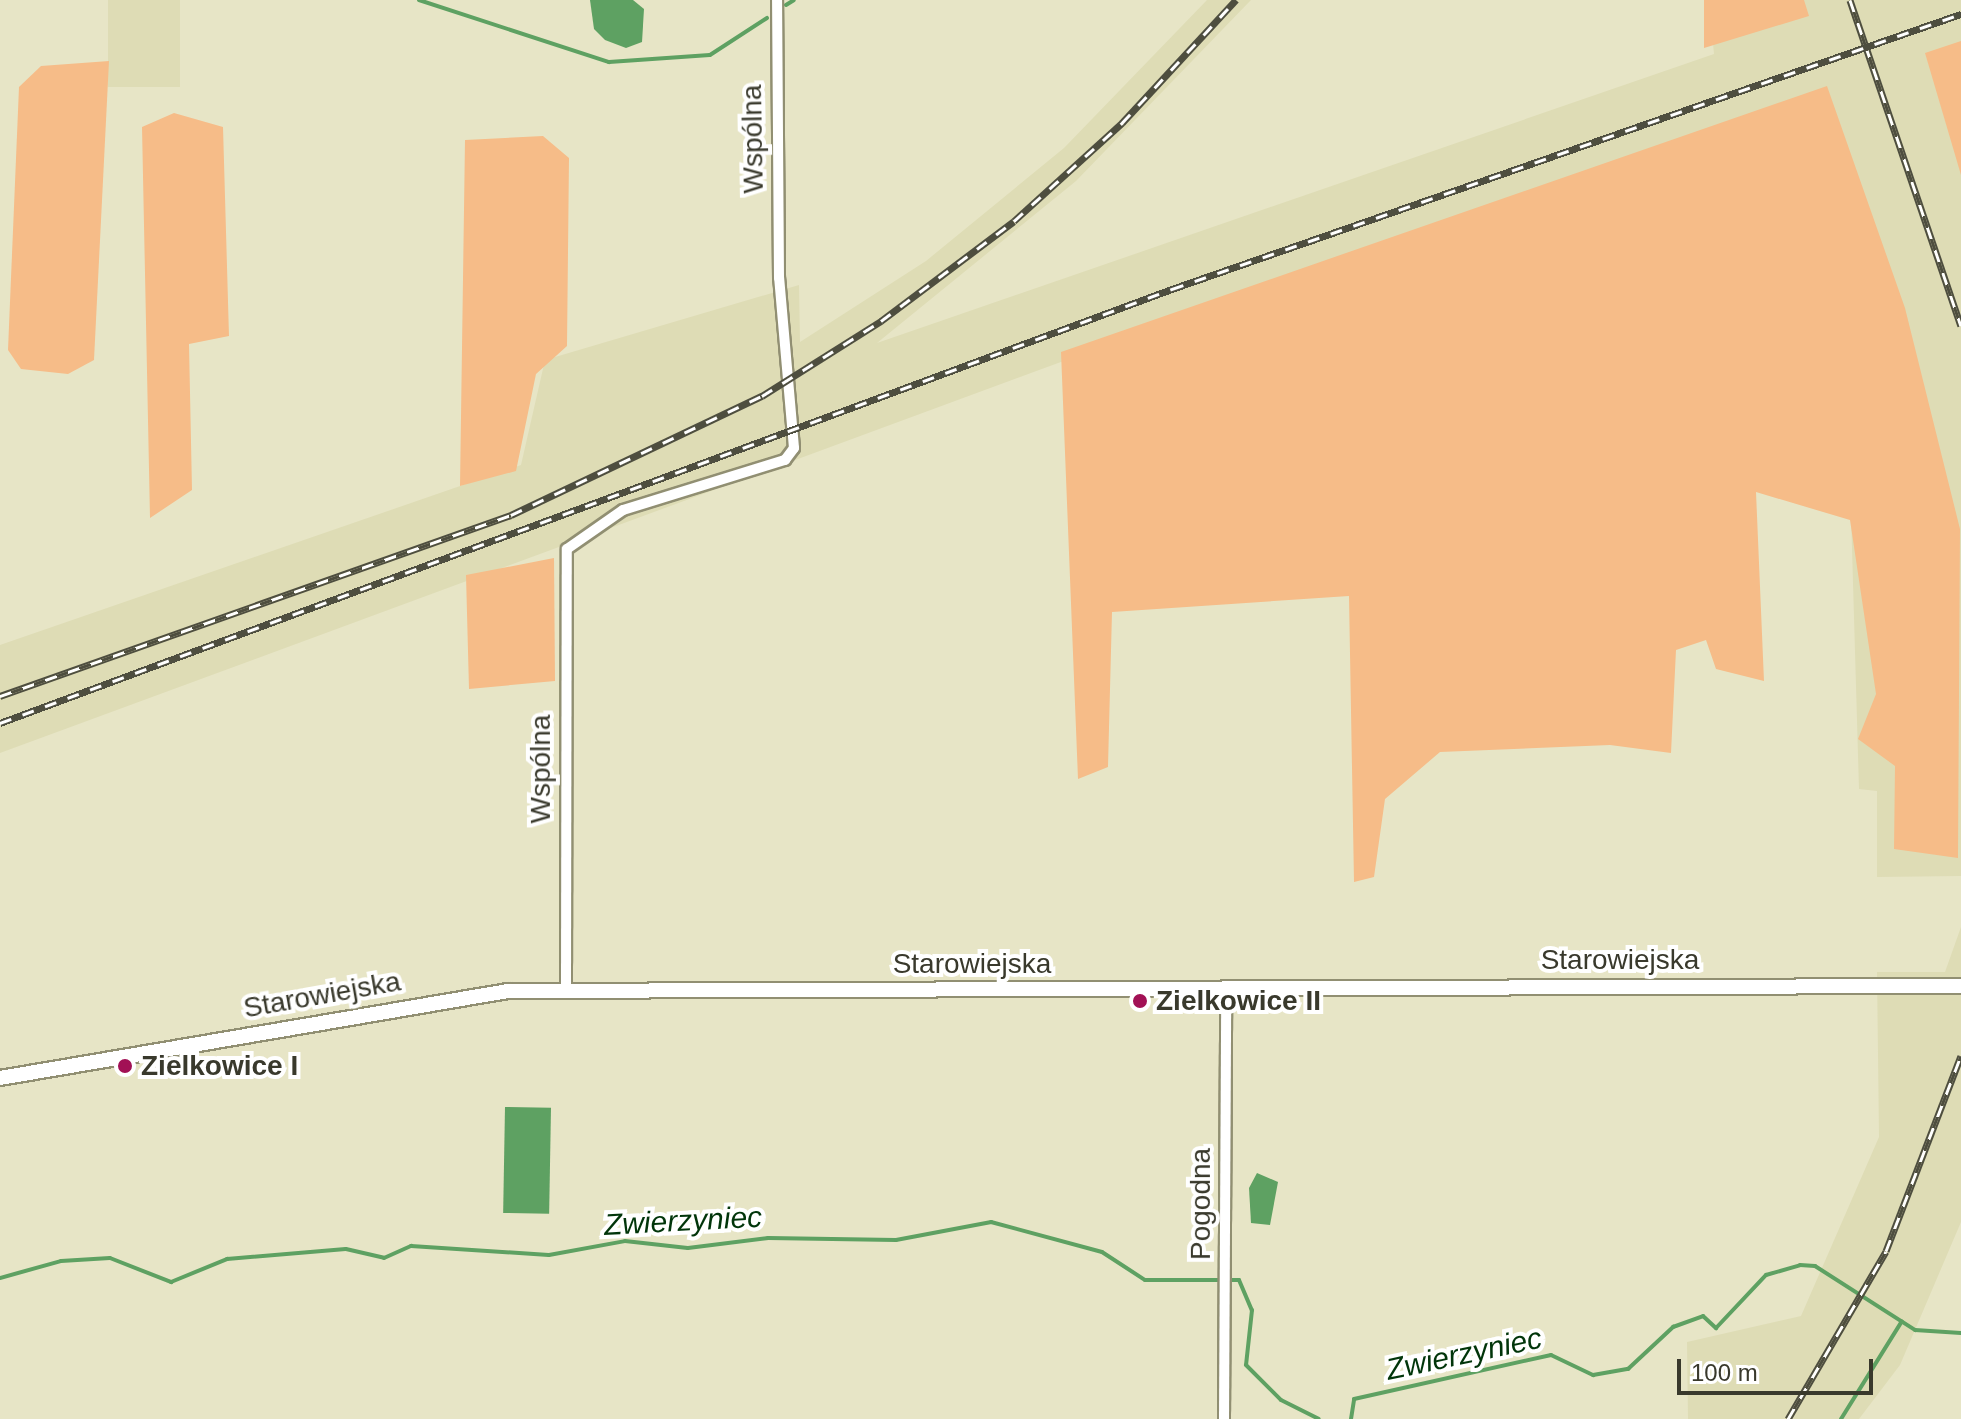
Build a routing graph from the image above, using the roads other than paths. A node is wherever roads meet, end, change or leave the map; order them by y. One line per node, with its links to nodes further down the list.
1 (777, 0): 3 (street, Wspólna)
2 (1956, 986): 4 (street, Starowiejska)
3 (566, 989): 4 (street, Starowiejska); 5 (street, Starowiejska)
4 (1226, 989): 6 (street, Pogodna)
5 (0, 1078)
6 (1224, 1419)

